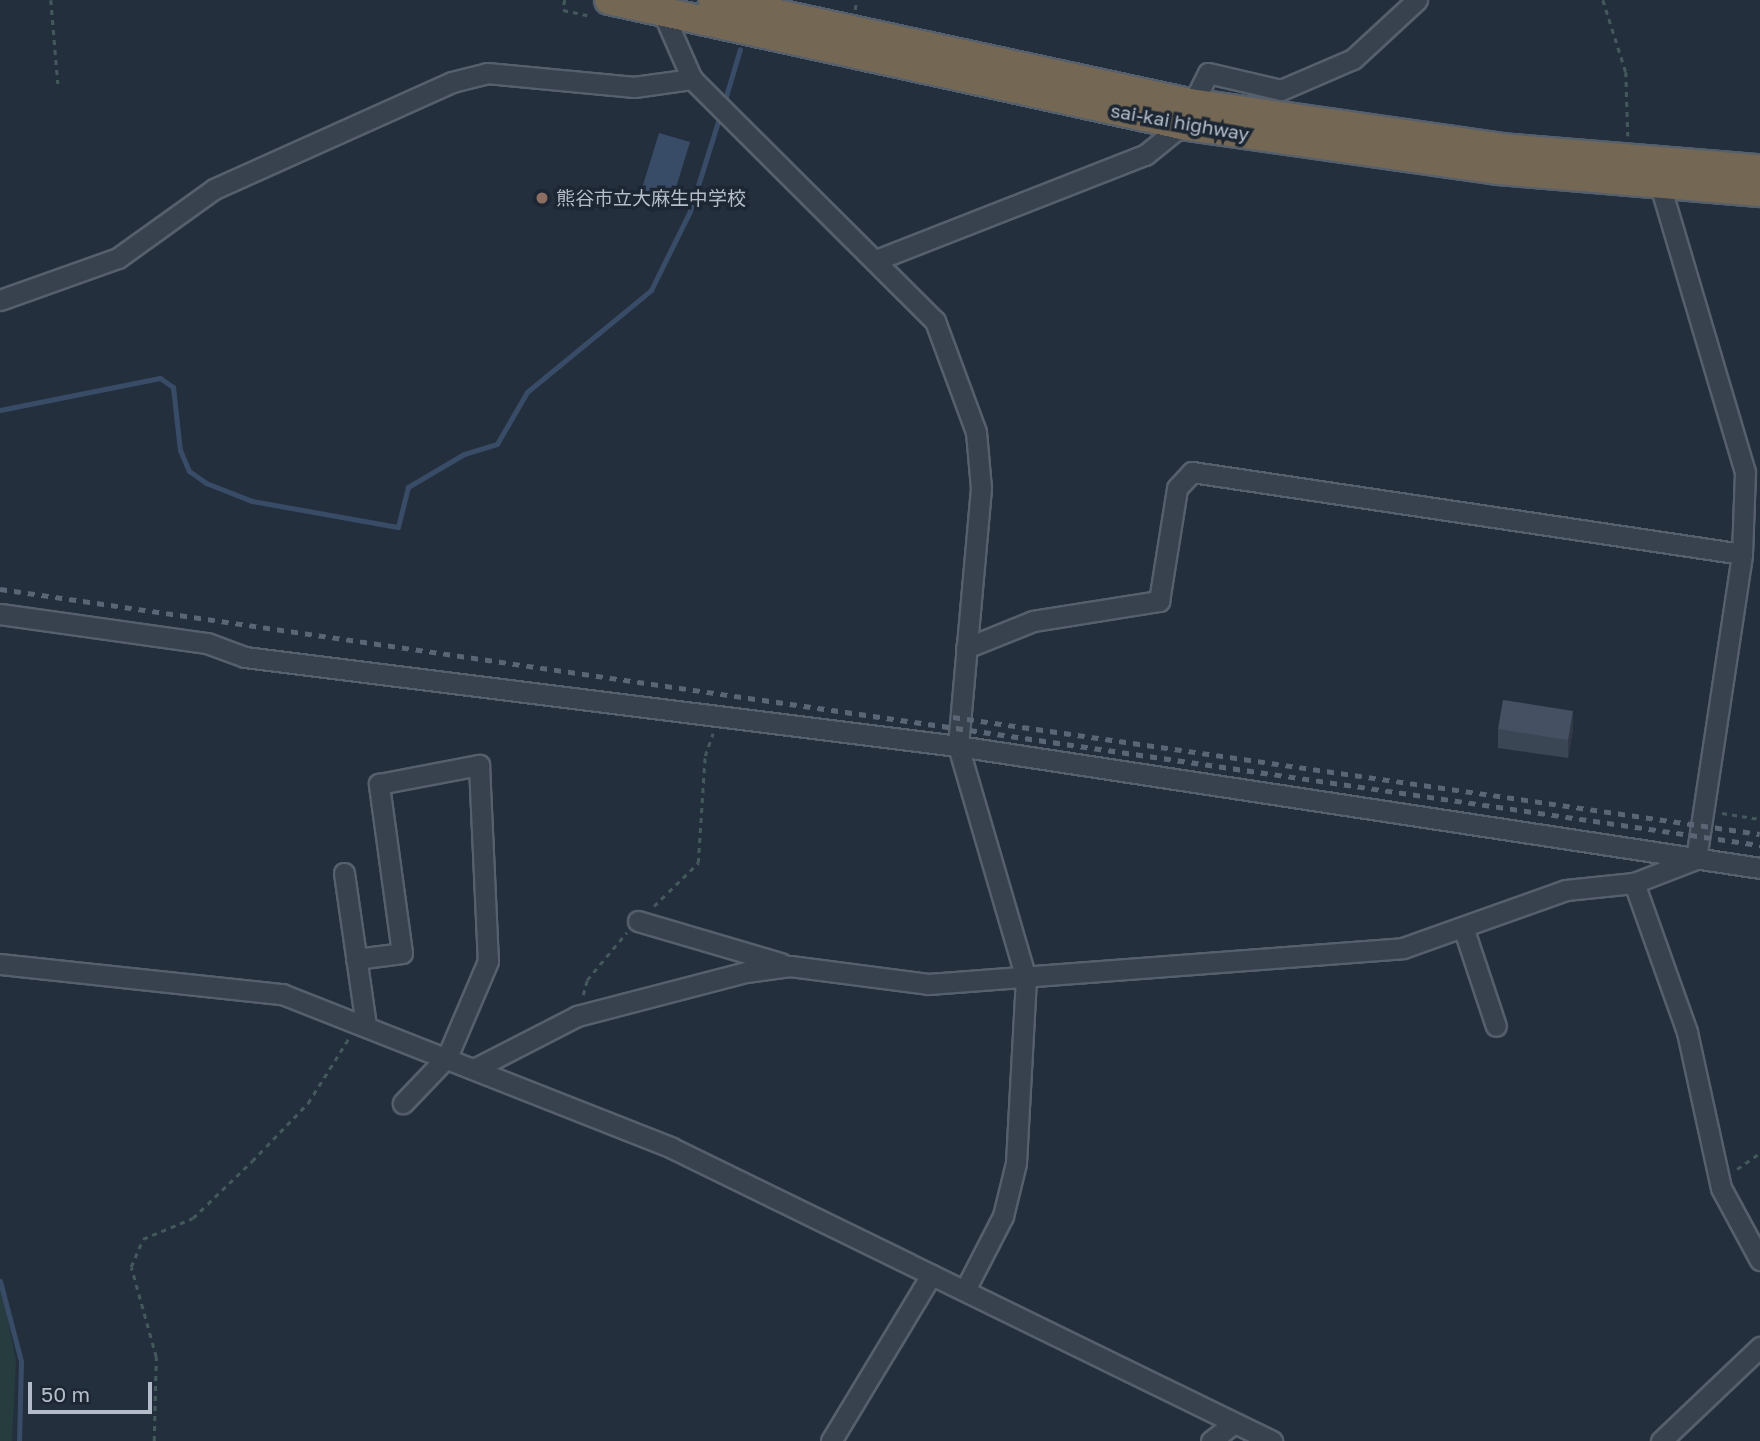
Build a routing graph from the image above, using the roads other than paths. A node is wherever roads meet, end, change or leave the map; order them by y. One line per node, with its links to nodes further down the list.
1 (609, 0): 4 (highway, sai-kai highway)
2 (713, 0): 6 (highway, sai-kai highway)
3 (1417, 0): 6 (street)
4 (660, 6): 5 (street); 6 (highway, sai-kai highway)
5 (692, 79): 10 (street); 11 (street)
6 (1186, 114): 8 (highway, sai-kai highway); 8 (highway, sai-kai highway); 10 (street)
7 (1760, 169): 8 (highway, sai-kai highway)
8 (1657, 175): 9 (highway, sai-kai highway); 12 (street)
9 (1760, 192)
10 (879, 259): 14 (street)
11 (0, 300)
12 (1742, 554): 14 (street); 16 (street)
13 (0, 614): 15 (street)
14 (966, 648): 15 (street)
15 (958, 746): 16 (street); 25 (street)
16 (1696, 859): 17 (street); 19 (street)
17 (1760, 868)
18 (344, 873): 22 (street)
19 (1634, 883): 21 (street); 31 (street)
20 (638, 921): 24 (street)
21 (1463, 927): 25 (street); 27 (street)
22 (356, 959): 26 (street); 28 (street)
23 (0, 964): 26 (street)
24 (790, 966): 25 (street); 29 (street)
25 (1026, 978): 33 (street)
26 (361, 1024): 28 (street)
27 (1496, 1026)
28 (447, 1057): 29 (street); 30 (street)
29 (476, 1068): 32 (street)
30 (403, 1103)
31 (1760, 1260)
32 (931, 1275): 33 (street); 36 (street)
33 (965, 1290): 35 (street)
34 (1760, 1347): 39 (street)
35 (1234, 1423): 37 (street); 38 (street)
36 (831, 1441)
37 (1211, 1441)
38 (1272, 1441)
39 (1661, 1441)

